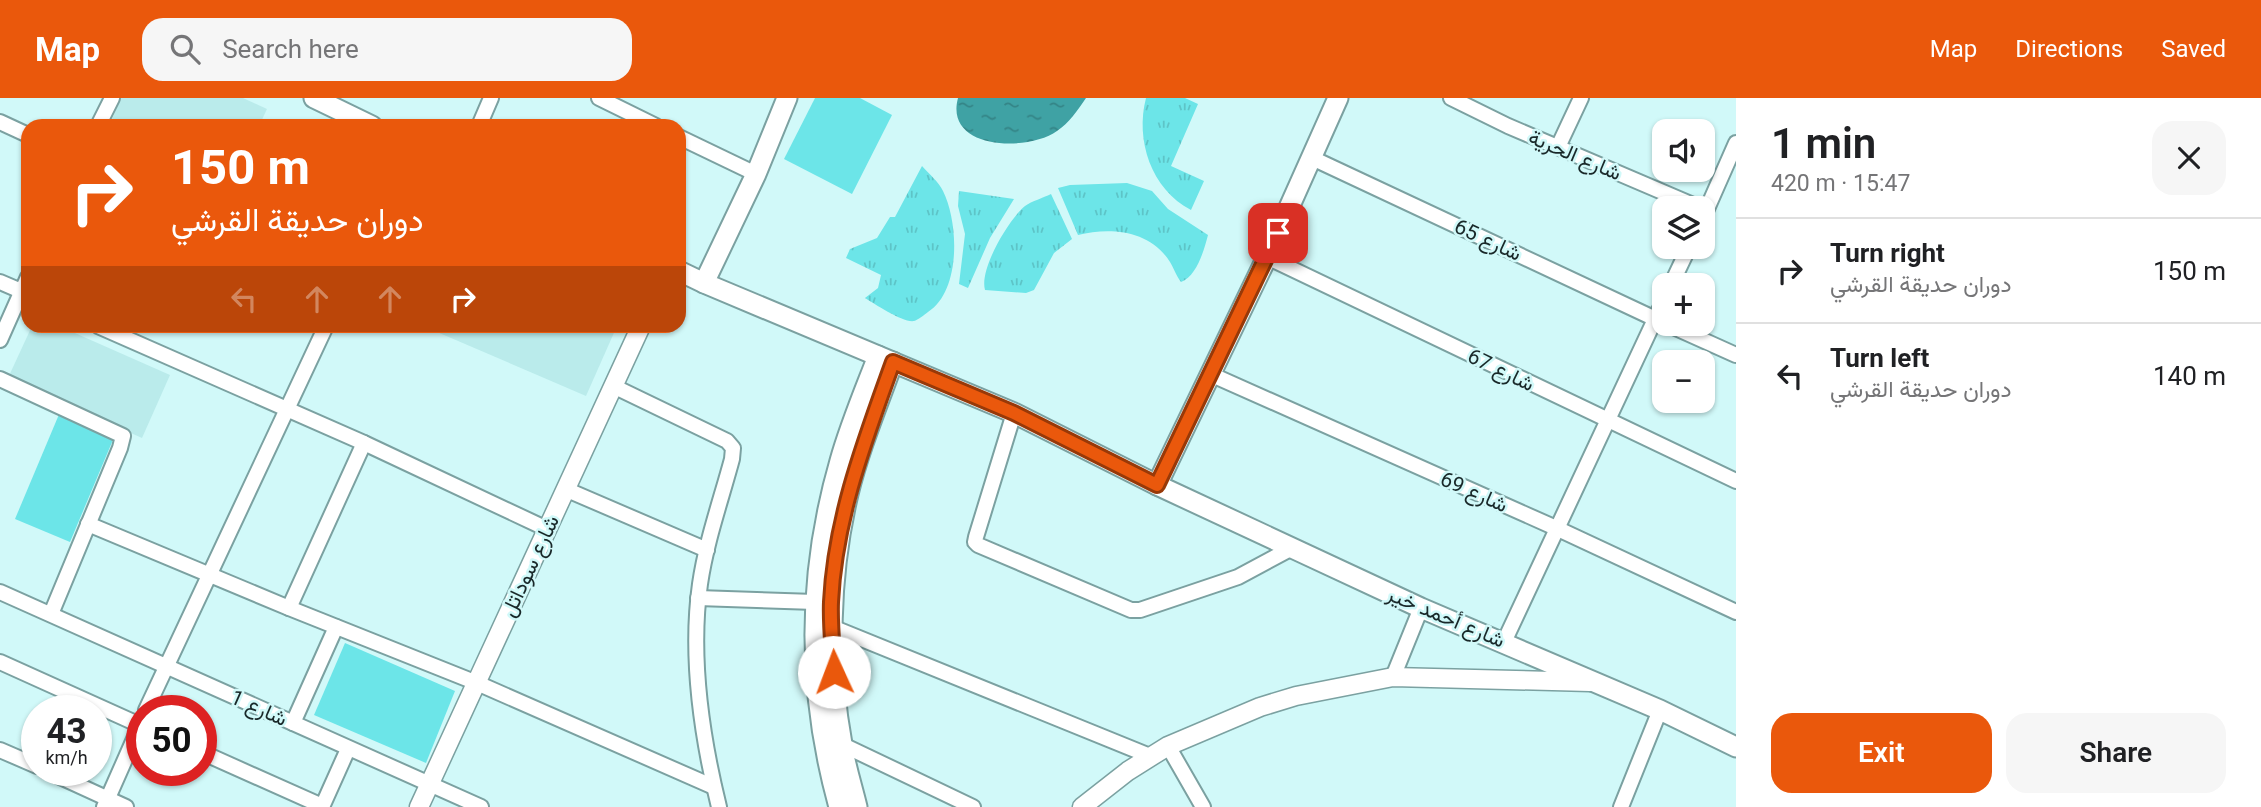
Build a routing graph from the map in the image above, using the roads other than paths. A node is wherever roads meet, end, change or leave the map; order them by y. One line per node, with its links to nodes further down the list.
1 (112, 98): 9 (street)
2 (314, 98): 10 (main road)
3 (491, 98): 11 (street)
4 (599, 98): 12 (street)
5 (788, 98): 19 (main road)
6 (1338, 98): 18 (main road)
7 (1451, 98): 17 (street, شارع الحرية)
8 (1581, 98): 17 (street)
9 (102, 119)
10 (358, 119)
11 (482, 119)
12 (642, 119)
13 (0, 122): 14 (street)
14 (21, 132)
15 (686, 140): 19 (street)
16 (1736, 143): 21 (street)
17 (1558, 147): 20 (street, شارع الحرية)
18 (1312, 158): 22 (main road); 28 (street, شارع 65)
19 (756, 174): 25 (main road)
20 (1669, 196)
21 (1710, 196)
22 (1267, 257): 37 (main road); 42 (street, شارع 67)
23 (686, 274): 25 (main road, شارع أحمد خير)
24 (0, 282): 26 (street)
25 (704, 283): 36 (main road, شارع أحمد خير)
26 (21, 291)
27 (21, 301): 34 (street)
28 (1652, 317)
29 (115, 333): 40 (street)
30 (323, 333): 40 (street)
31 (638, 333): 39 (street, شارع سوداتل)
32 (1654, 336): 42 (street)
33 (1693, 336): 35 (street, شارع 65)
34 (0, 340)
35 (1736, 355)
36 (885, 359): 41 (main road, شارع أحمد خير); 55 (main road); 61 (main road)
37 (1210, 374): 45 (main road); 48 (street, شارع 69)
38 (0, 379): 47 (street)
39 (613, 386): 46 (street, شارع سوداتل); 51 (street)
40 (286, 409): 43 (street); 52 (street)
41 (1014, 413): 45 (main road, شارع أحمد خير); 50 (street)
42 (1606, 421): 44 (street, شارع 67); 48 (street)
43 (364, 443): 49 (street); 56 (street)
44 (1736, 481)
45 (1157, 485): 50 (main road, شارع أحمد خير)
46 (565, 489): 49 (street, شارع سوداتل); 51 (street)
47 (88, 524): 52 (street); 59 (street)
48 (1556, 528): 58 (street, شارع 69); 62 (street)
49 (547, 529): 66 (street, شارع سوداتل)
50 (1292, 548): 57 (main road, شارع أحمد خير)
51 (707, 550): 54 (street)
52 (209, 576): 56 (street); 64 (street)
53 (0, 592): 59 (street, شارع 1)
54 (698, 598): 55 (street); 83 (street)
55 (814, 601): 90 (main road)
56 (289, 608): 60 (street)
57 (1421, 608): 62 (main road, شارع أحمد خير); 65 (street)
58 (1736, 612)
59 (51, 614): 64 (street, شارع 1)
60 (336, 627): 66 (street); 71 (street)
61 (832, 627): 72 (main road); 77 (street)
62 (1504, 642): 67 (main road, شارع أحمد خير)
63 (0, 662): 70 (street)
64 (166, 667): 68 (street); 71 (street, شارع 1)
65 (1393, 677): 67 (street); 73 (street)
66 (477, 682): 81 (street, شارع سوداتل); 83 (street)
67 (1597, 682): 69 (main road, شارع أحمد خير)
68 (153, 695)
69 (1660, 709): 74 (main road, شارع أحمد خير); 95 (street)
70 (126, 717)
71 (293, 723): 75 (street, شارع 1)
72 (841, 744): 91 (main road); 92 (street)
73 (1168, 746): 77 (street); 94 (street)
74 (1736, 747)
75 (348, 749): 81 (street, شارع 1); 85 (street)
76 (0, 750): 79 (street)
77 (1150, 756): 93 (street)
78 (126, 757): 84 (street)
79 (21, 759)
80 (217, 759): 85 (street)
81 (430, 783): 87 (street, شارع سوداتل); 88 (street, شارع 1)
82 (74, 786): 84 (street)
83 (714, 786): 89 (street)
84 (105, 803): 86 (street)
85 (322, 806)
86 (126, 807)
87 (419, 807)
88 (481, 807)
89 (719, 807)
90 (839, 807)
91 (857, 807)
92 (973, 807)
93 (1082, 807)
94 (1203, 807)
95 (1620, 807)

